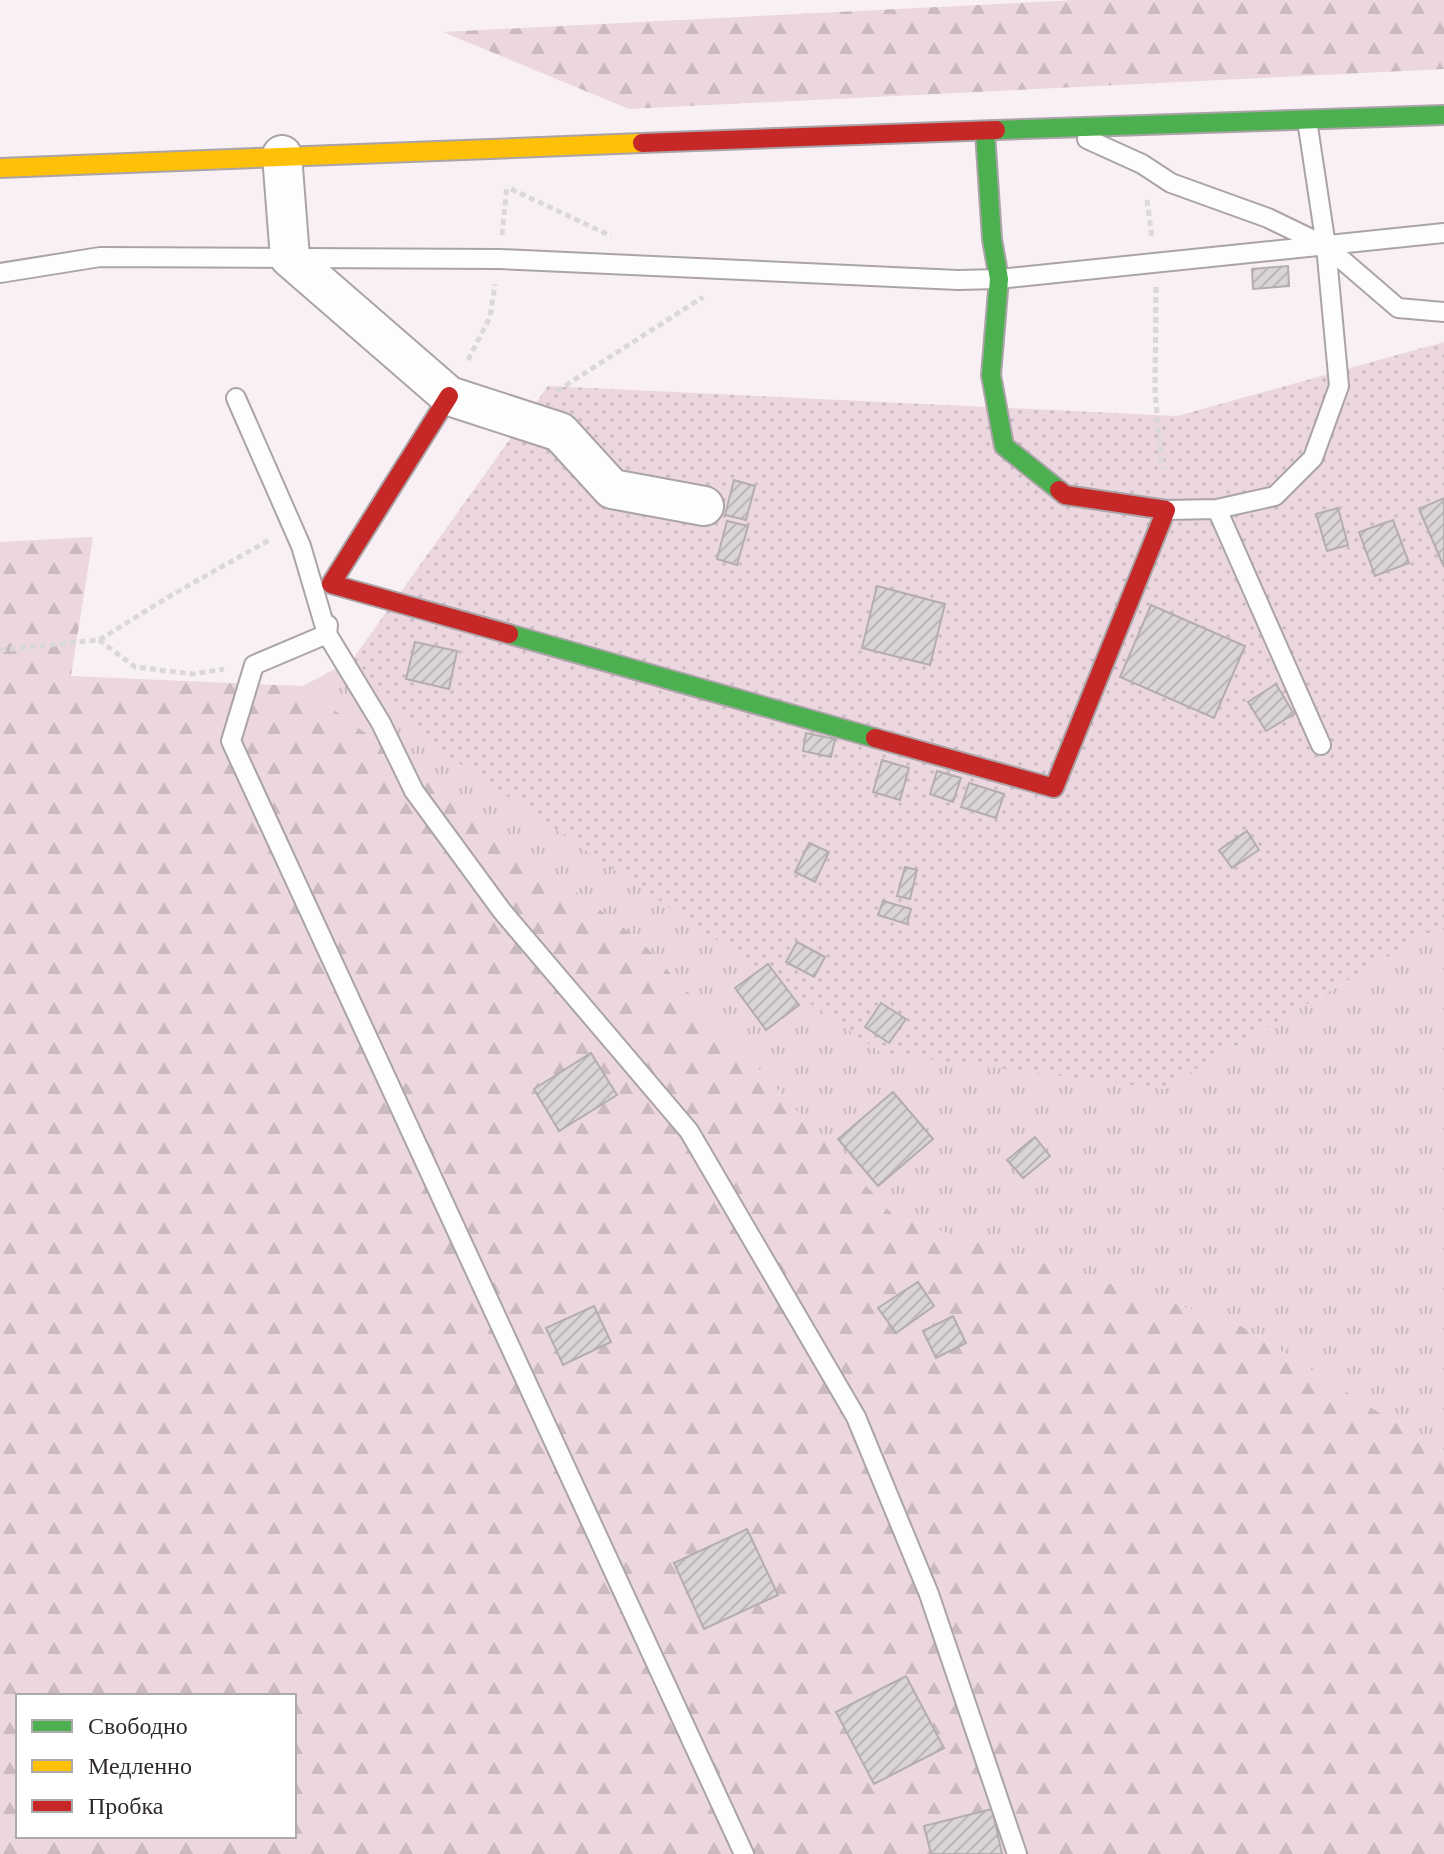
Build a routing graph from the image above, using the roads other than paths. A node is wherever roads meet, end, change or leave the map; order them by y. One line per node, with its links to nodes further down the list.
1 (1444, 115): 2 (street)
2 (1307, 120): 3 (street); 8 (lane)
3 (1067, 129): 4 (street); 8 (lane)
4 (985, 132): 5 (street); 11 (street)
5 (282, 155): 6 (street); 9 (street)
6 (0, 168)
7 (1444, 233): 8 (lane)
8 (1326, 246): 11 (lane); 12 (lane); 16 (lane)
9 (290, 258): 10 (lane); 11 (lane); 13 (street)
10 (0, 273)
11 (999, 279): 17 (street)
12 (1444, 312)
13 (449, 396): 15 (street); 18 (street)
14 (236, 398): 19 (lane)
15 (704, 506)
16 (1217, 509): 17 (lane); 20 (lane)
17 (1166, 510): 18 (street)
18 (331, 584): 19 (lane)
19 (327, 634): 21 (lane); 22 (lane)
20 (1321, 745)
21 (744, 1854)
22 (1017, 1854)

